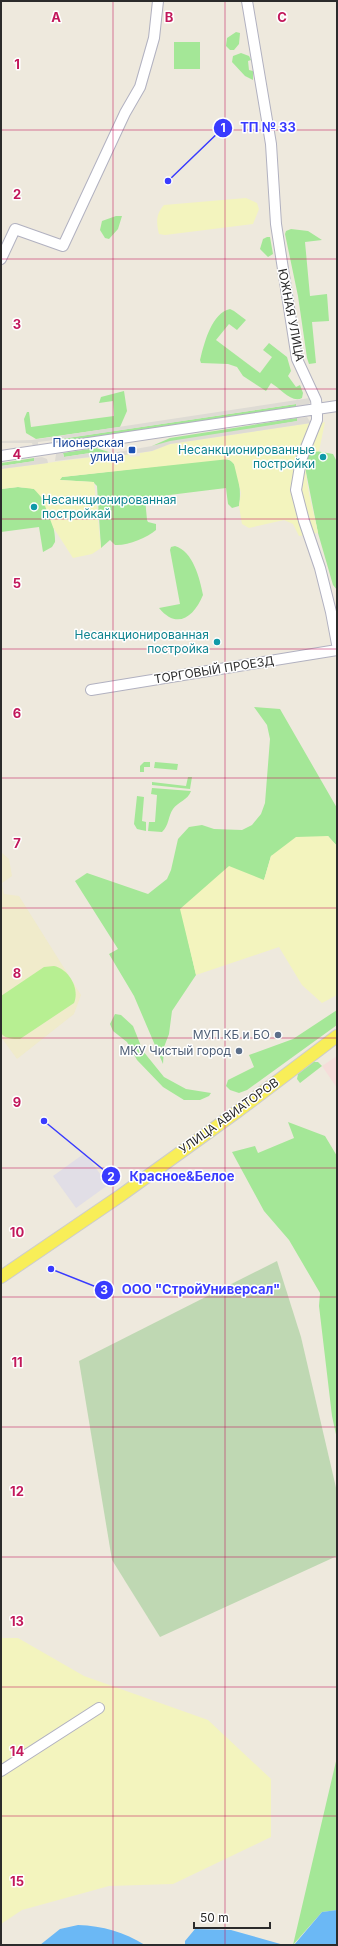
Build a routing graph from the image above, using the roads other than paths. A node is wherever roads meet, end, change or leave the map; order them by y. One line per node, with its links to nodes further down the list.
1 (158, 1): 3 (street)
2 (247, 1): 5 (street, ЮЖНАЯ УЛИЦА)
3 (1, 259)
4 (337, 406): 5 (street)
5 (317, 410): 6 (street); 7 (street, ЮЖНАЯ УЛИЦА)
6 (1, 456)
7 (337, 644)
8 (337, 650): 9 (street, ТОРГОВЫЙ ПРОЕЗД)
9 (91, 690)
10 (337, 1036): 11 (main road, УЛИЦА АВИАТОРОВ)
11 (1, 1277)
12 (99, 1708): 13 (street)
13 (1, 1771)

